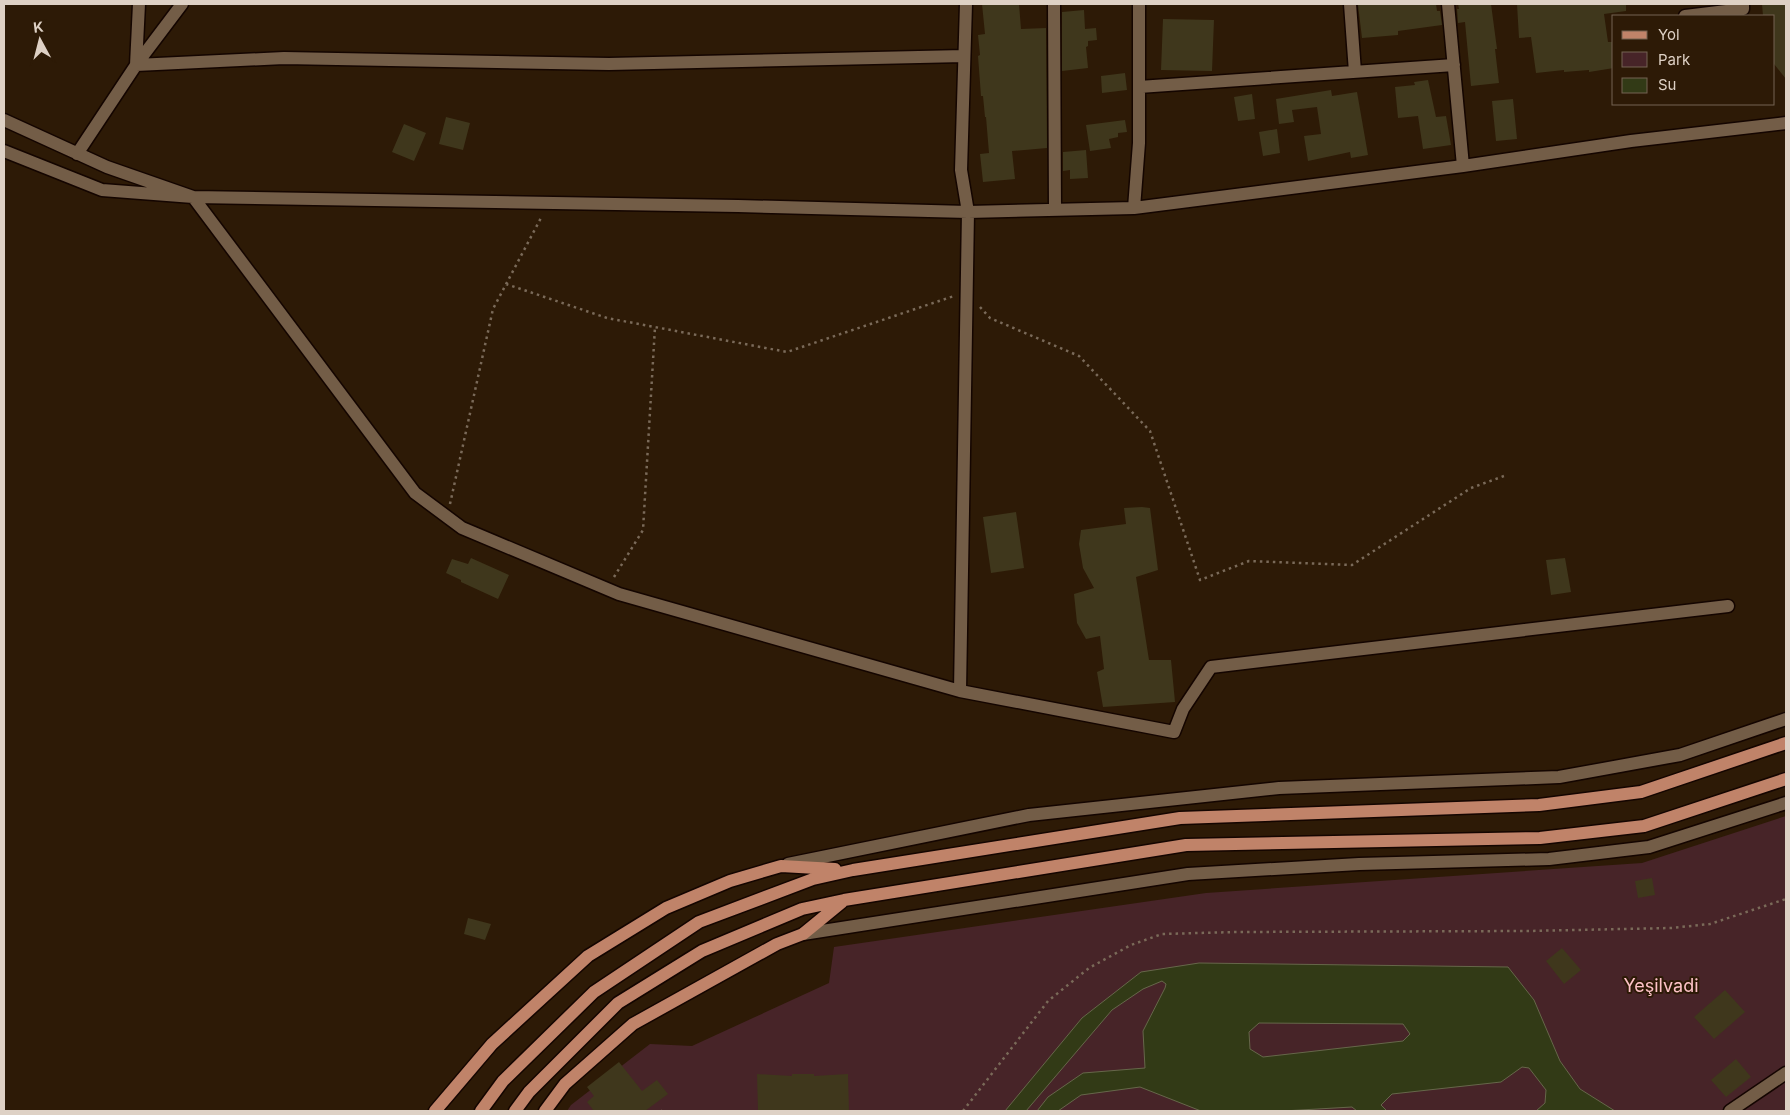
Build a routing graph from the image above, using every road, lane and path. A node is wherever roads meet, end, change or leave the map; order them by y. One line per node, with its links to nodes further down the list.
1 (139, 4): 11 (street)
2 (182, 4): 11 (street)
3 (966, 4): 10 (street)
4 (1054, 4): 23 (street)
5 (1139, 4): 14 (street)
6 (1350, 4): 13 (street)
7 (1448, 4): 12 (street)
8 (1743, 4): 9 (street)
9 (1695, 15)
10 (964, 56): 11 (street); 24 (street)
11 (136, 65): 18 (street)
12 (1454, 65): 13 (street); 19 (street)
13 (1354, 72): 14 (street)
14 (1139, 87): 22 (street)
15 (4, 120): 18 (street)
16 (1786, 123): 19 (street)
17 (4, 151): 20 (street)
18 (77, 154): 20 (street)
19 (1464, 166): 22 (street)
20 (193, 197): 21 (street); 29 (street)
21 (549, 204): 24 (street); 25 (path)
22 (1134, 208): 23 (street)
23 (1055, 210): 24 (street)
24 (968, 212): 26 (street)
25 (506, 284): 27 (path); 29 (path)
26 (966, 292): 27 (path); 28 (path); 32 (street)
27 (655, 327): 30 (path)
28 (1504, 476)
29 (447, 518): 30 (street)
30 (607, 589): 32 (street)
31 (1728, 606): 32 (street)
32 (960, 690)
33 (1786, 719): 37 (street)
34 (1786, 743): 38 (main road)
35 (1786, 779): 40 (main road)
36 (1786, 803): 41 (street)
37 (781, 866): 38 (main road); 43 (main road)
38 (853, 870): 44 (main road)
39 (1786, 899): 47 (path)
40 (844, 900): 41 (main road); 45 (main road)
41 (803, 934): 46 (main road)
42 (1786, 1073): 48 (street)
43 (435, 1111)
44 (481, 1111)
45 (515, 1111)
46 (544, 1111)
47 (963, 1111)
48 (1730, 1111)

